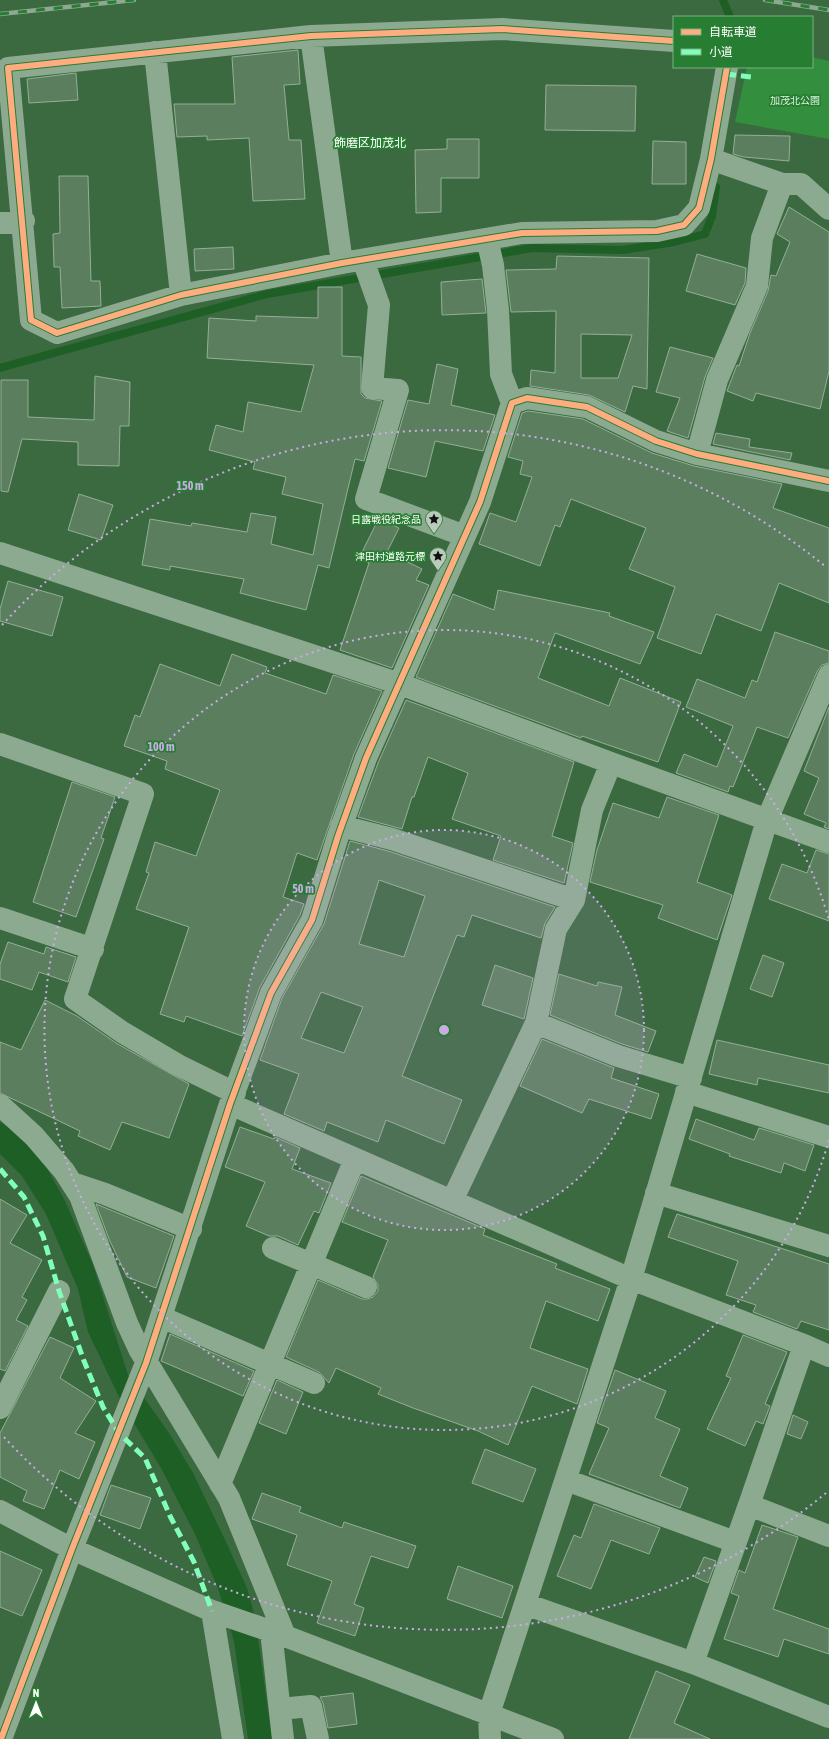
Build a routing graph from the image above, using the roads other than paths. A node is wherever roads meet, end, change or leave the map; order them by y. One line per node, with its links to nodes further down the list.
1 (311, 36): 2 (street); 3 (street); 11 (street)
2 (673, 41)
3 (155, 52): 8 (street); 12 (street)
4 (726, 68): 5 (street)
5 (711, 159): 6 (street); 10 (street)
6 (782, 184): 7 (street); 14 (street)
7 (829, 209)
8 (24, 221): 9 (street); 12 (street)
9 (0, 223)
10 (487, 239): 11 (street); 13 (street)
11 (353, 262): 12 (street); 16 (street)
12 (181, 295)
13 (512, 403): 14 (street); 16 (street)
14 (697, 454): 15 (street)
15 (829, 481)
16 (465, 536): 19 (street)
17 (0, 554): 19 (street)
18 (829, 675): 22 (street)
19 (400, 684): 21 (street); 23 (street)
20 (0, 744): 27 (street)
21 (611, 763): 22 (street); 25 (street)
22 (767, 820): 24 (street); 29 (street)
23 (341, 826): 25 (street); 30 (street)
24 (829, 842)
25 (574, 900): 28 (street)
26 (0, 919): 27 (street)
27 (93, 949): 30 (street)
28 (536, 1023): 29 (street); 36 (street)
29 (689, 1085): 32 (street); 35 (street)
30 (232, 1099): 33 (street); 37 (street)
31 (0, 1105): 34 (street)
32 (829, 1137)
33 (355, 1159): 36 (street); 40 (street)
34 (72, 1183): 37 (street); 47 (street)
35 (656, 1193): 38 (street); 41 (street)
36 (452, 1201): 41 (street)
37 (191, 1229): 44 (street)
38 (829, 1246)
39 (273, 1248): 40 (street)
40 (311, 1264): 42 (street); 48 (street)
41 (631, 1279): 45 (street); 51 (street)
42 (366, 1287)
43 (59, 1291): 50 (street)
44 (161, 1317): 47 (street); 48 (street)
45 (804, 1345): 46 (street); 53 (street)
46 (829, 1356)
47 (146, 1363): 52 (street); 57 (street)
48 (270, 1363): 49 (street); 52 (street)
49 (314, 1383)
50 (0, 1408)
51 (566, 1480): 56 (street); 58 (street)
52 (220, 1484): 60 (street)
53 (749, 1505): 55 (street); 56 (street)
54 (0, 1511): 57 (street)
55 (829, 1536)
56 (736, 1542): 61 (street)
57 (72, 1549): 59 (street); 62 (street)
58 (525, 1604): 61 (street); 64 (street)
59 (212, 1611): 60 (street); 67 (street)
60 (278, 1633): 63 (street); 64 (street)
61 (693, 1663): 65 (street)
62 (9, 1692): 66 (street)
63 (280, 1709): 68 (street); 69 (street)
64 (489, 1714): 70 (street); 71 (street)
65 (829, 1717)
66 (1, 1739)
67 (233, 1739)
68 (283, 1739)
69 (318, 1739)
70 (490, 1739)
71 (553, 1739)

